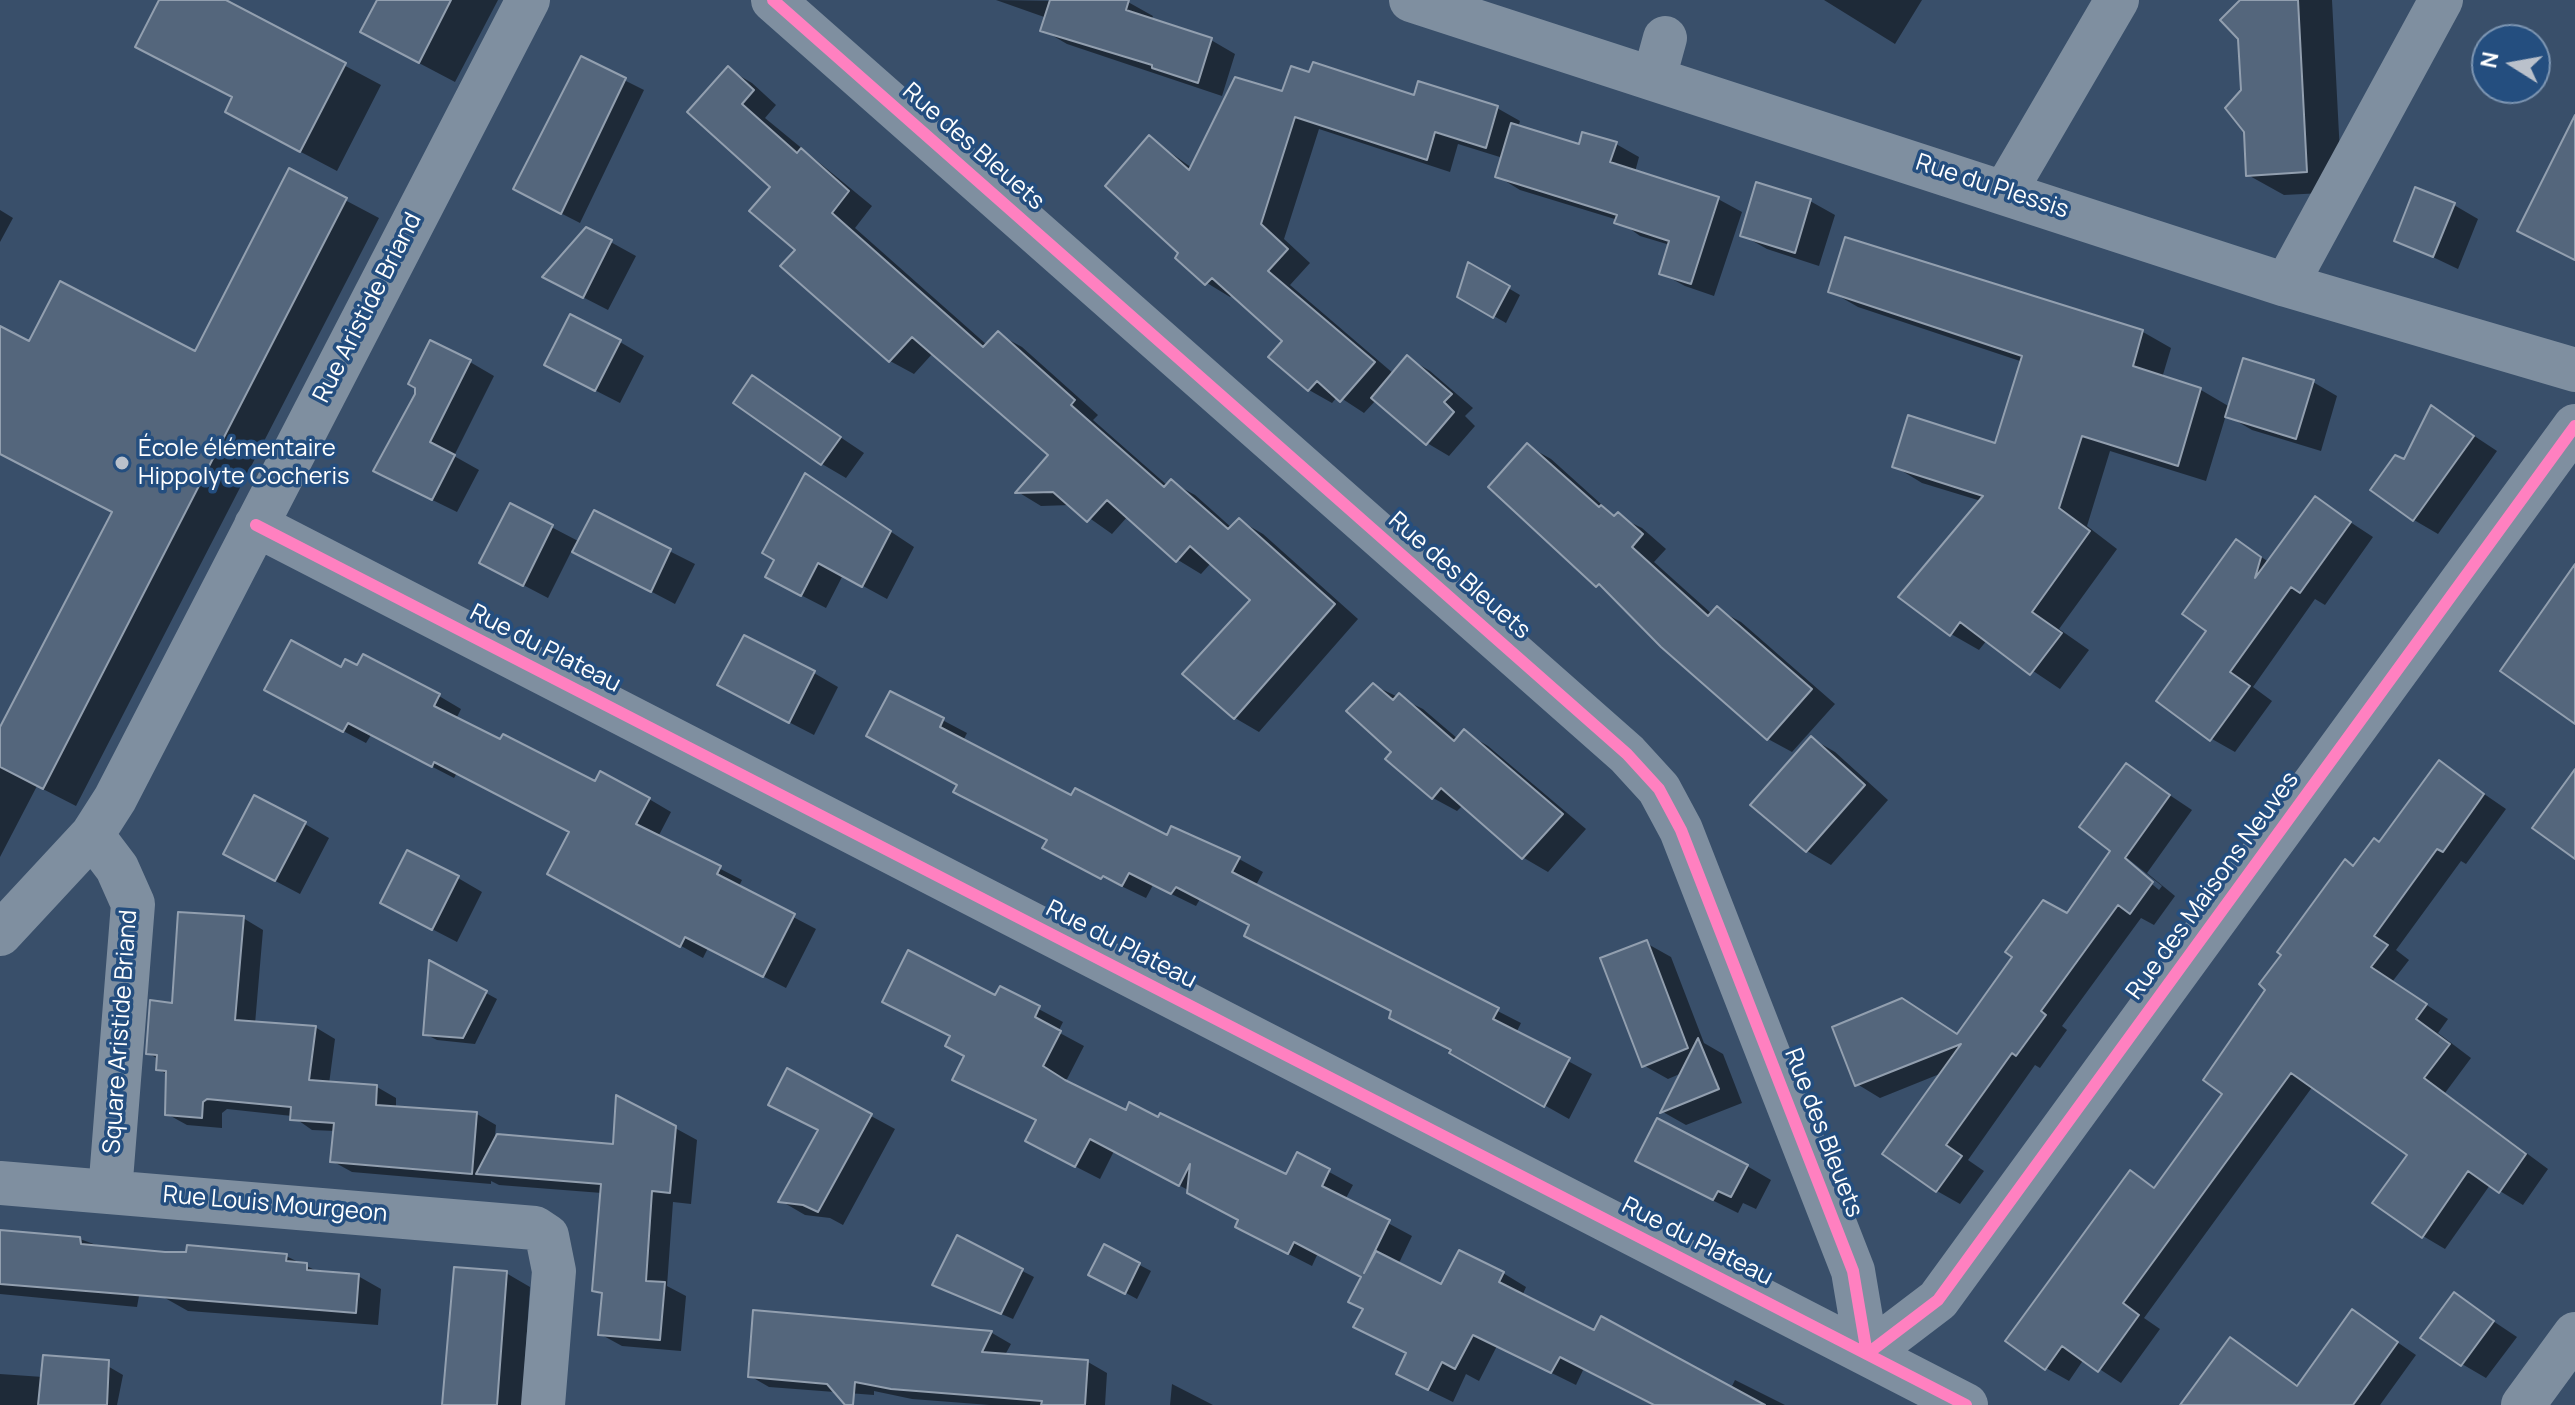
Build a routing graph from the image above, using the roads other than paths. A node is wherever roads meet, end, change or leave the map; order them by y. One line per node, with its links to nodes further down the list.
1 (528, 0): 10 (street, Rue Aristide Briand)
2 (773, 0): 16 (street, Rue des Bleuets)
3 (1411, 0): 6 (street, Rue du Plessis)
4 (2117, 0): 6 (street)
5 (2441, 0): 7 (street)
6 (2006, 190): 7 (street, Rue du Plessis)
7 (2286, 285): 8 (street, Rue du Plessis)
8 (2575, 370)
9 (2575, 426): 16 (street, Rue des Maisons Neuves)
10 (256, 525): 11 (street, Rue Aristide Briand); 16 (street, Rue du Plateau)
11 (92, 835): 12 (street, Rue Aristide Briand); 14 (street, Square Aristide Briand)
12 (0, 934)
13 (0, 1183): 14 (street, Rue Louis Mourgeon)
14 (110, 1192): 17 (street, Rue Louis Mourgeon)
15 (2575, 1334): 19 (street)
16 (1867, 1354): 18 (street, Rue du Plateau)
17 (543, 1405)
18 (1966, 1405)
19 (2523, 1405)

